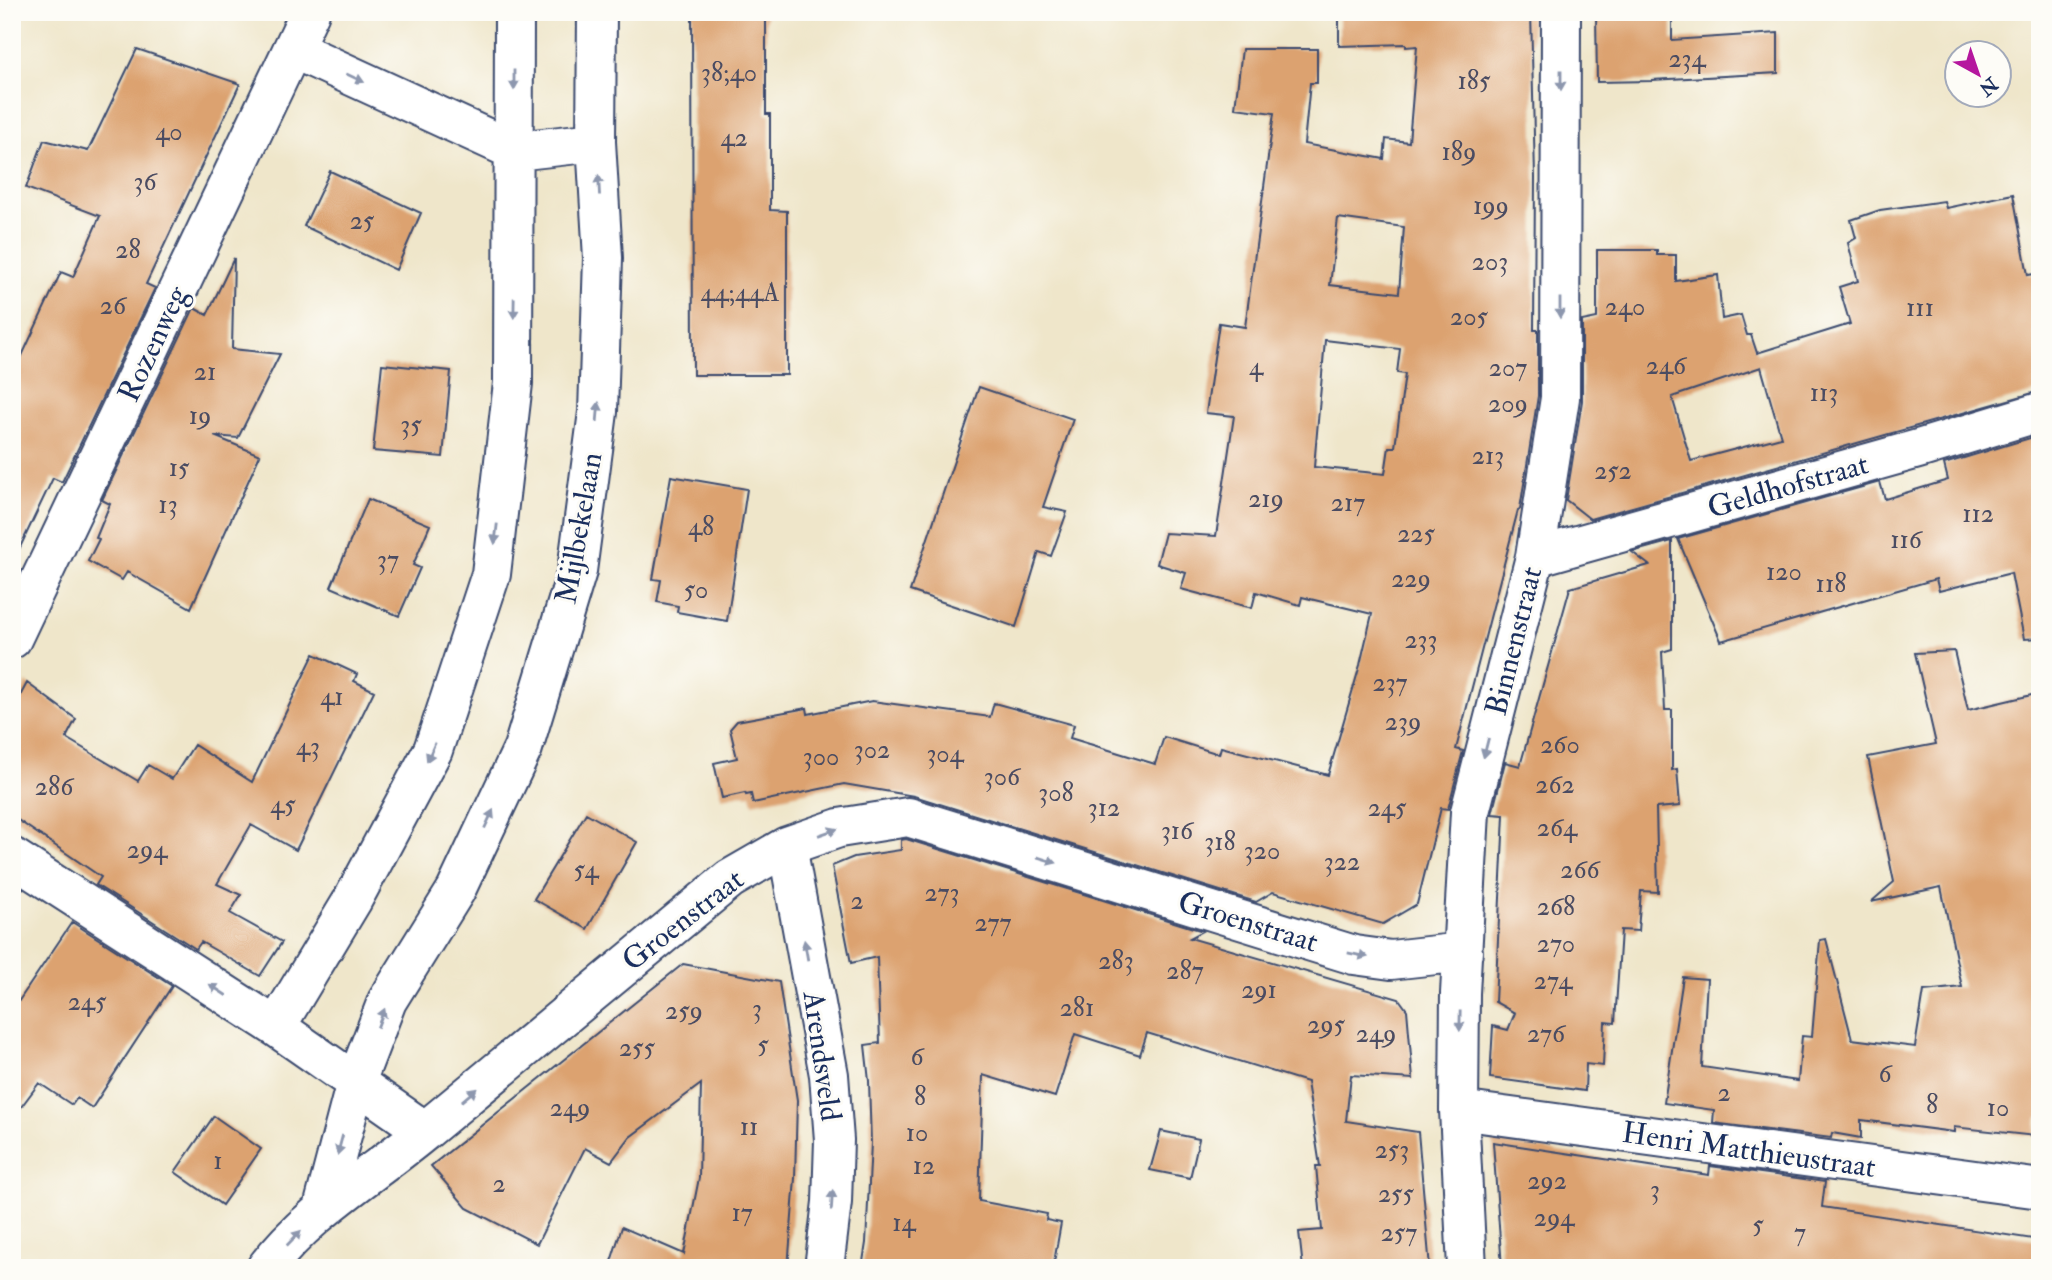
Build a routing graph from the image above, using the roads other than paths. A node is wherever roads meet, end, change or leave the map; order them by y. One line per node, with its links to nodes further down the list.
1 (310, 12): 5 (street, Rozenweg)
2 (514, 12): 7 (street, one-way to 7)
3 (597, 12): 6 (street, Mijlbekelaan)
4 (1561, 12): 9 (street, Binnenstraat, one-way to 9)
5 (293, 49): 7 (street, one-way to 7); 10 (street, Rozenweg)
6 (596, 142): 7 (street); 15 (street, Mijlbekelaan, one-way to 6)
7 (515, 150): 14 (street, one-way to 14)
8 (2040, 412): 9 (street, Geldhofstraat)
9 (1535, 557): 13 (street, Binnenstraat, one-way to 13)
10 (12, 639)
11 (788, 846): 13 (street, Groenstraat, one-way to 13); 17 (street, Groenstraat, one-way to 11); 21 (street, Arendsveld, one-way to 11)
12 (12, 858): 14 (street, one-way to 12)
13 (1463, 953): 16 (street, Binnenstraat, one-way to 16)
14 (276, 1027): 15 (street)
15 (356, 1082): 17 (street); 19 (street, Mijlbekelaan, one-way to 19)
16 (1459, 1110): 18 (street, Henri Matthieustraat); 22 (street, Binnenstraat)
17 (425, 1131): 19 (street, Groenstraat)
18 (2040, 1189)
19 (323, 1208): 20 (street, Groenstraat, one-way to 19)
20 (266, 1268)
21 (824, 1268)
22 (1467, 1268)

